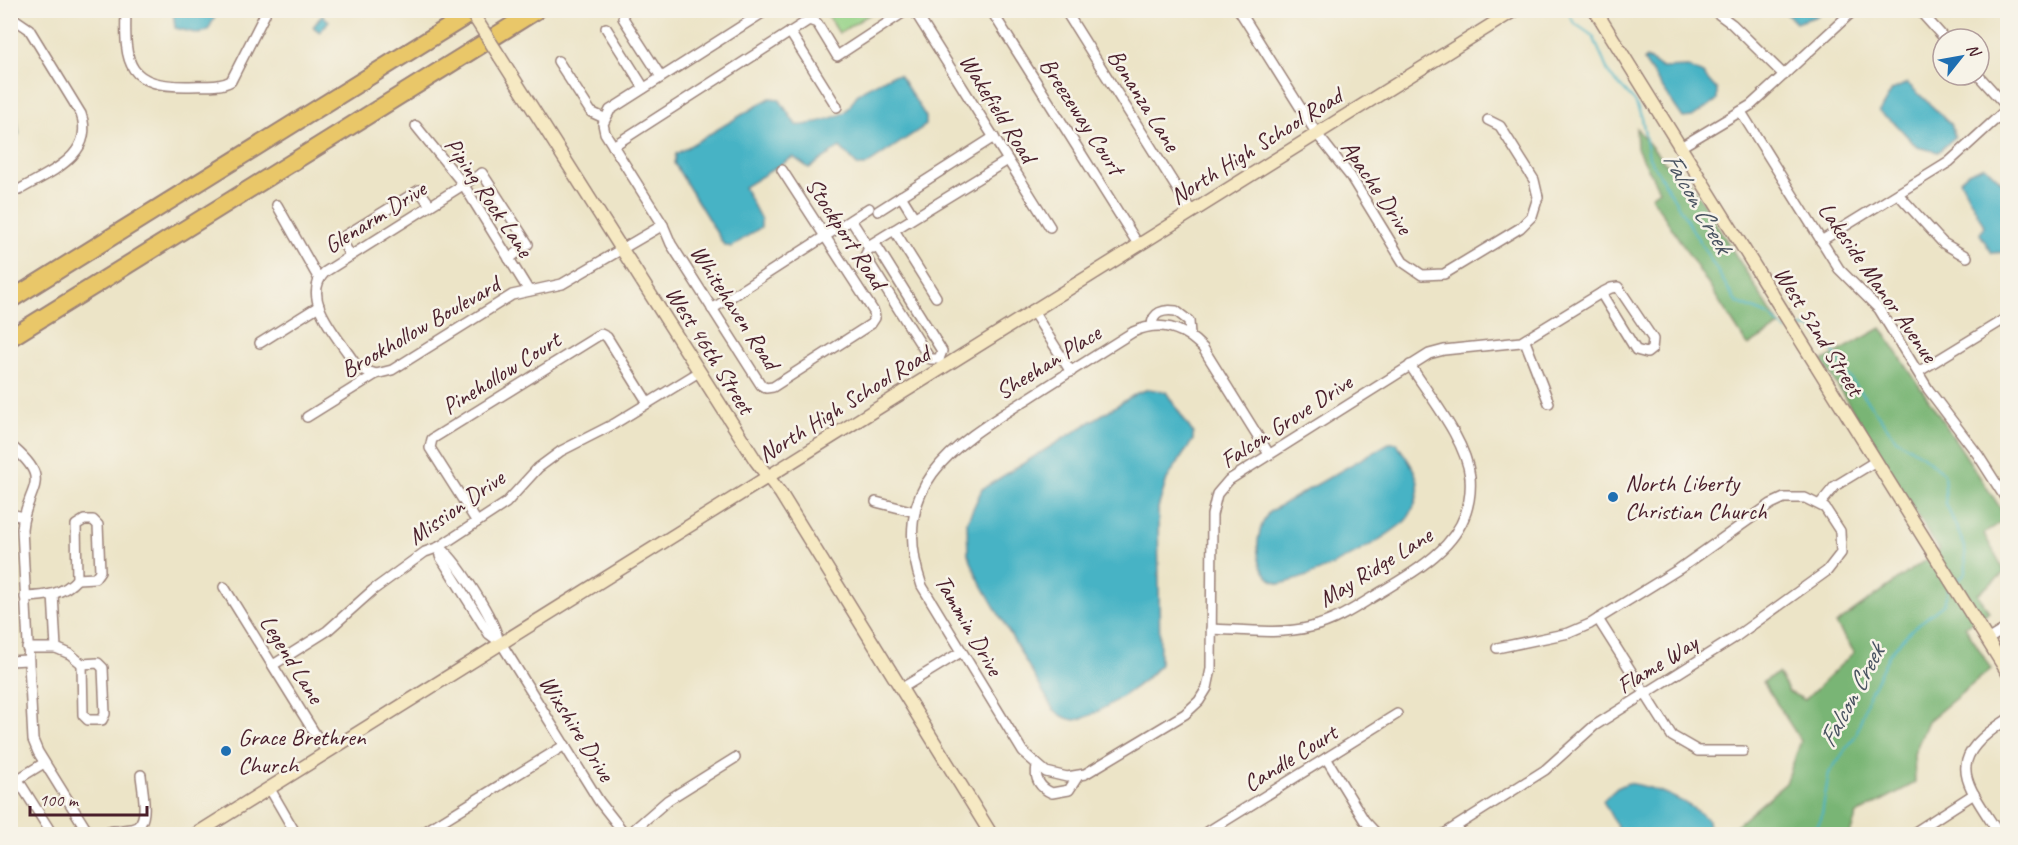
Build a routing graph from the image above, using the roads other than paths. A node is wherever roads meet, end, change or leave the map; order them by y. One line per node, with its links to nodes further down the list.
1 (126, 10): 16 (street)
2 (470, 10): 55 (street, West 46th Street, bridge)
3 (476, 10): 63 (highway)
4 (537, 10): 73 (highway)
5 (767, 10): 24 (street)
6 (907, 10): 21 (street)
7 (914, 10): 34 (street, Wakefield Road)
8 (991, 10): 53 (street, Breezeway Court)
9 (1065, 10): 45 (street, Bonanza Lane)
10 (1239, 10): 33 (street, Apache Drive)
11 (1515, 10): 33 (street, North High School Road)
12 (1595, 10): 36 (street, West 52nd Street)
13 (1713, 10): 23 (street)
14 (1854, 10): 23 (street)
15 (1919, 10): 19 (street)
16 (266, 12)
17 (10, 16): 40 (street)
18 (624, 18): 24 (street)
19 (1934, 27)
20 (606, 28): 26 (street)
21 (790, 32): 27 (street); 35 (street)
22 (558, 61): 30 (street)
23 (1784, 75): 29 (street)
24 (661, 77): 26 (street)
25 (1989, 87): 28 (street)
26 (644, 88): 30 (street)
27 (837, 107)
28 (2007, 108): 41 (street)
29 (1741, 112): 36 (street); 52 (street, Lakeside Manor Avenue)
30 (604, 118): 35 (street, Whitehaven Road)
31 (1488, 120): 33 (street, Apache Drive)
32 (416, 126): 39 (street, Piping Rock Lane)
33 (1317, 134): 45 (street, North High School Road)
34 (994, 137): 37 (street, Wakefield Road); 42 (street)
35 (613, 146): 48 (street, Whitehaven Road)
36 (1679, 148): 88 (street, West 52nd Street)
37 (1008, 160): 46 (street); 49 (street, Wakefield Road)
38 (782, 170): 51 (street, Stockport Road)
39 (463, 184): 44 (street, Glenarm Drive); 58 (street, Piping Rock Lane); 58 (street)
40 (19, 190)
41 (1898, 194): 52 (street); 57 (street)
42 (901, 196): 46 (street); 47 (street)
43 (277, 205): 59 (street)
44 (430, 206): 56 (street, Glenarm Drive); 56 (street)
45 (1191, 211): 53 (street, North High School Road)
46 (914, 217): 50 (street)
47 (851, 220): 51 (street); 54 (street)
48 (663, 225): 55 (street); 67 (street, Whitehaven Road)
49 (1050, 226)
50 (894, 230): 54 (street); 62 (street)
51 (825, 237): 67 (street); 69 (street, Stockport Road)
52 (1821, 241): 80 (street, Lakeside Manor Avenue)
53 (1138, 244): 68 (street, North High School Road)
54 (868, 247): 64 (street); 66 (street)
55 (622, 250): 60 (street, Brookhollow Boulevard); 78 (street, West 46th Street)
56 (350, 256): 59 (street, Glenarm Drive)
57 (1967, 257)
58 (509, 259): 60 (street, Piping Rock Lane)
59 (319, 279): 65 (street, Glenarm Drive)
60 (529, 291): 81 (street, Brookhollow Boulevard)
61 (1601, 293): 61 (street); 74 (street, Falcon Grove Drive)
62 (936, 297)
63 (10, 300)
64 (910, 301): 66 (street); 76 (street)
65 (319, 306): 75 (street); 81 (street)
66 (898, 308): 76 (street)
67 (712, 309): 69 (street, Whitehaven Road)
68 (1032, 310): 76 (street, North High School Road); 79 (street)
69 (875, 318)
70 (2006, 321): 80 (street)
71 (1152, 326): 72 (street); 72 (street, Sheehan Place); 79 (street, Sheehan Place)
72 (1190, 335): 87 (street)
73 (10, 338)
74 (1525, 340): 77 (street, Falcon Grove Drive); 83 (street)
75 (260, 343)
76 (941, 363): 89 (street, North High School Road)
77 (1410, 365): 87 (street, Falcon Grove Drive); 104 (street, May Ridge Lane)
78 (699, 372): 82 (street, Mission Drive); 89 (street, West 46th Street)
79 (1071, 372): 85 (street, Sheehan Place)
80 (1918, 372): 91 (street, Lakeside Manor Avenue)
81 (376, 374): 84 (street, Brookhollow Boulevard)
82 (648, 403): 96 (street, Mission Drive); 96 (street, Pinehollow Court)
83 (1549, 403)
84 (307, 417)
85 (968, 436): 93 (street, Tammin Drive)
86 (10, 445): 95 (street)
87 (1269, 454): 104 (street, Falcon Grove Drive)
88 (1876, 461): 92 (street); 105 (street, West 52nd Street)
89 (768, 476): 106 (street, North High School Road); 116 (street, West 46th Street)
90 (876, 502): 93 (street)
91 (2007, 502)
92 (1820, 504): 102 (street); 117 (street, Flame Way)
93 (915, 512): 110 (street, Tammin Drive)
94 (10, 514): 95 (street)
95 (24, 517): 101 (street)
96 (477, 522): 97 (street, Mission Drive)
97 (439, 547): 106 (street, Wixshire Drive); 114 (street, Mission Drive)
98 (77, 579): 98 (street); 100 (street)
99 (224, 586): 114 (street, Legend Lane)
100 (53, 594): 101 (street); 108 (street)
101 (25, 597): 107 (street)
102 (1598, 619): 109 (street); 117 (street)
103 (2007, 627): 105 (street)
104 (1211, 629): 128 (street, Falcon Grove Drive)
105 (1987, 640): 115 (street, West 52nd Street)
106 (500, 642): 120 (street, Wixshire Drive); 122 (street, North High School Road)
107 (27, 648): 108 (street); 111 (street)
108 (56, 648): 113 (street)
109 (1497, 648)
110 (961, 652): 116 (street); 126 (street, Tammin Drive)
111 (27, 660): 112 (street); 125 (street)
112 (10, 661)
113 (82, 664): 113 (street)
114 (273, 665): 122 (street, Legend Lane)
115 (2007, 673)
116 (902, 688): 140 (street, West 46th Street)
117 (1645, 694): 121 (street); 143 (street, Flame Way)
118 (1397, 714): 124 (street, Candle Court)
119 (2007, 719): 131 (street)
120 (565, 745): 138 (street); 139 (street, Wixshire Drive)
121 (1743, 751)
122 (327, 753): 130 (street, North High School Road)
123 (735, 758): 139 (street)
124 (1326, 758): 141 (street, Candle Court); 142 (street)
125 (44, 764): 129 (street); 134 (street)
126 (1037, 766): 128 (street); 128 (street, Falcon Grove Drive)
127 (141, 775): 135 (street)
128 (1078, 776)
129 (14, 782): 133 (street)
130 (270, 789): 136 (street, North High School Road); 137 (street)
131 (1974, 794): 132 (street); 145 (street)
132 (1925, 831): 144 (street)
133 (52, 834)
134 (89, 834)
135 (103, 834)
136 (196, 834)
137 (296, 834)
138 (422, 834)
139 (627, 834)
140 (991, 834)
141 (1204, 834)
142 (1377, 834)
143 (1444, 834)
144 (1912, 834)
145 (1999, 834)

